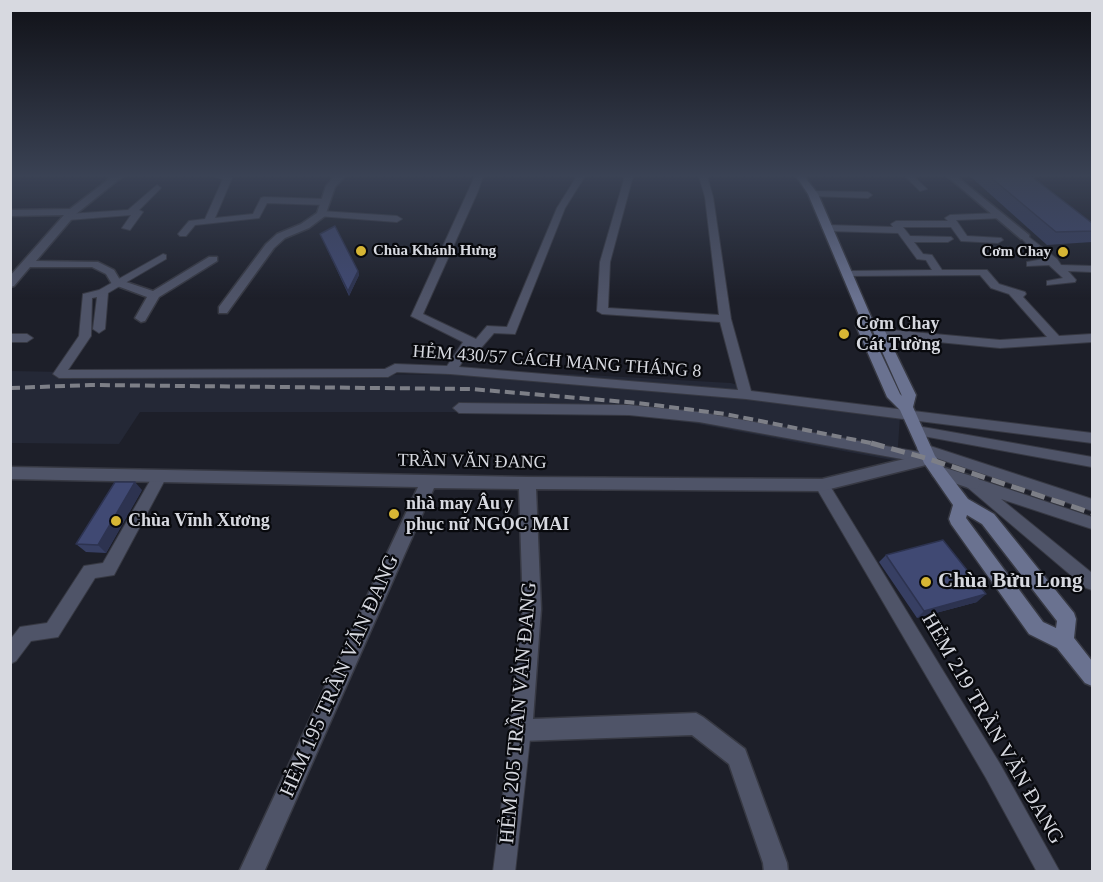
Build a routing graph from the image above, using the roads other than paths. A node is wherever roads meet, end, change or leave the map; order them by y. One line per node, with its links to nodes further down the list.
1 (68, 217): 27 (street)
2 (134, 217): 17 (lane)
3 (210, 217): 15 (lane)
4 (245, 217): 15 (lane)
5 (317, 217): 39 (street)
6 (369, 217): 14 (lane)
7 (462, 217): 48 (lane)
8 (557, 217): 48 (lane)
9 (617, 217): 41 (lane)
10 (712, 217): 41 (lane)
11 (823, 217): 18 (street)
12 (971, 217): 16 (lane)
13 (1001, 217): 21 (street)
14 (397, 219)
15 (208, 221): 20 (lane)
16 (954, 224): 19 (lane); 24 (lane)
17 (127, 228)
18 (827, 228): 19 (lane); 33 (street)
19 (900, 230): 22 (lane)
20 (183, 234)
21 (1025, 237): 29 (lane)
22 (907, 239): 23 (lane); 31 (lane)
23 (948, 239)
24 (998, 240)
25 (163, 257): 34 (lane)
26 (213, 259): 38 (street)
27 (29, 264): 32 (street); 34 (street)
28 (1031, 264): 29 (lane)
29 (1056, 265): 30 (lane); 35 (lane)
30 (1092, 269)
31 (939, 272): 33 (lane); 49 (lane)
32 (16, 273): 36 (street)
33 (847, 274): 42 (street)
34 (116, 282): 37 (lane); 38 (street)
35 (1051, 283)
36 (10, 284)
37 (103, 292): 43 (lane); 50 (lane, HẺM 430/57 CÁCH MẠNG THÁNG 8)
38 (154, 295): 40 (street)
39 (223, 310)
40 (141, 318)
41 (725, 319): 51 (lane)
42 (867, 321): 44 (street); 53 (street)
43 (99, 329)
44 (880, 333): 49 (lane); 53 (street)
45 (10, 338): 46 (lane)
46 (27, 338)
47 (1092, 338): 49 (lane)
48 (470, 341): 50 (lane)
49 (1057, 341)
50 (450, 370): 51 (lane, HẺM 430/57 CÁCH MẠNG THÁNG 8)
51 (746, 395): 53 (lane, HẺM 430/57 CÁCH MẠNG THÁNG 8)
52 (459, 408): 56 (lane)
53 (908, 411): 54 (street); 55 (lane, HẺM 430/57 CÁCH MẠNG THÁNG 8)
54 (916, 431): 56 (street); 57 (lane)
55 (1092, 438)
56 (926, 454): 58 (street); 64 (street, TRẦN VĂN ÐANG); 66 (lane)
57 (1092, 462)
58 (939, 472): 63 (street); 65 (street)
59 (10, 473): 60 (street, TRẦN VĂN ÐANG)
60 (160, 476): 61 (street, TRẦN VĂN ÐANG); 70 (lane)
61 (429, 480): 62 (street, TRẦN VĂN ÐANG); 73 (street, HẺM 195 TRẦN VĂN ÐANG)
62 (527, 483): 64 (street, TRẦN VĂN ÐANG); 72 (street, HẺM 205 TRẦN VĂN ÐANG)
63 (972, 483): 67 (lane); 68 (lane)
64 (822, 485): 76 (lane, HẺM 219 TRẦN VĂN ÐANG)
65 (962, 504): 69 (street); 69 (street)
66 (1092, 504)
67 (1092, 523)
68 (1092, 584)
69 (1064, 641): 71 (street)
70 (10, 655)
71 (1092, 676)
72 (521, 730): 74 (lane, HẺM 205 TRẦN VĂN ÐANG); 75 (street)
73 (251, 872)
74 (504, 872)
75 (776, 872)
76 (1048, 872)

